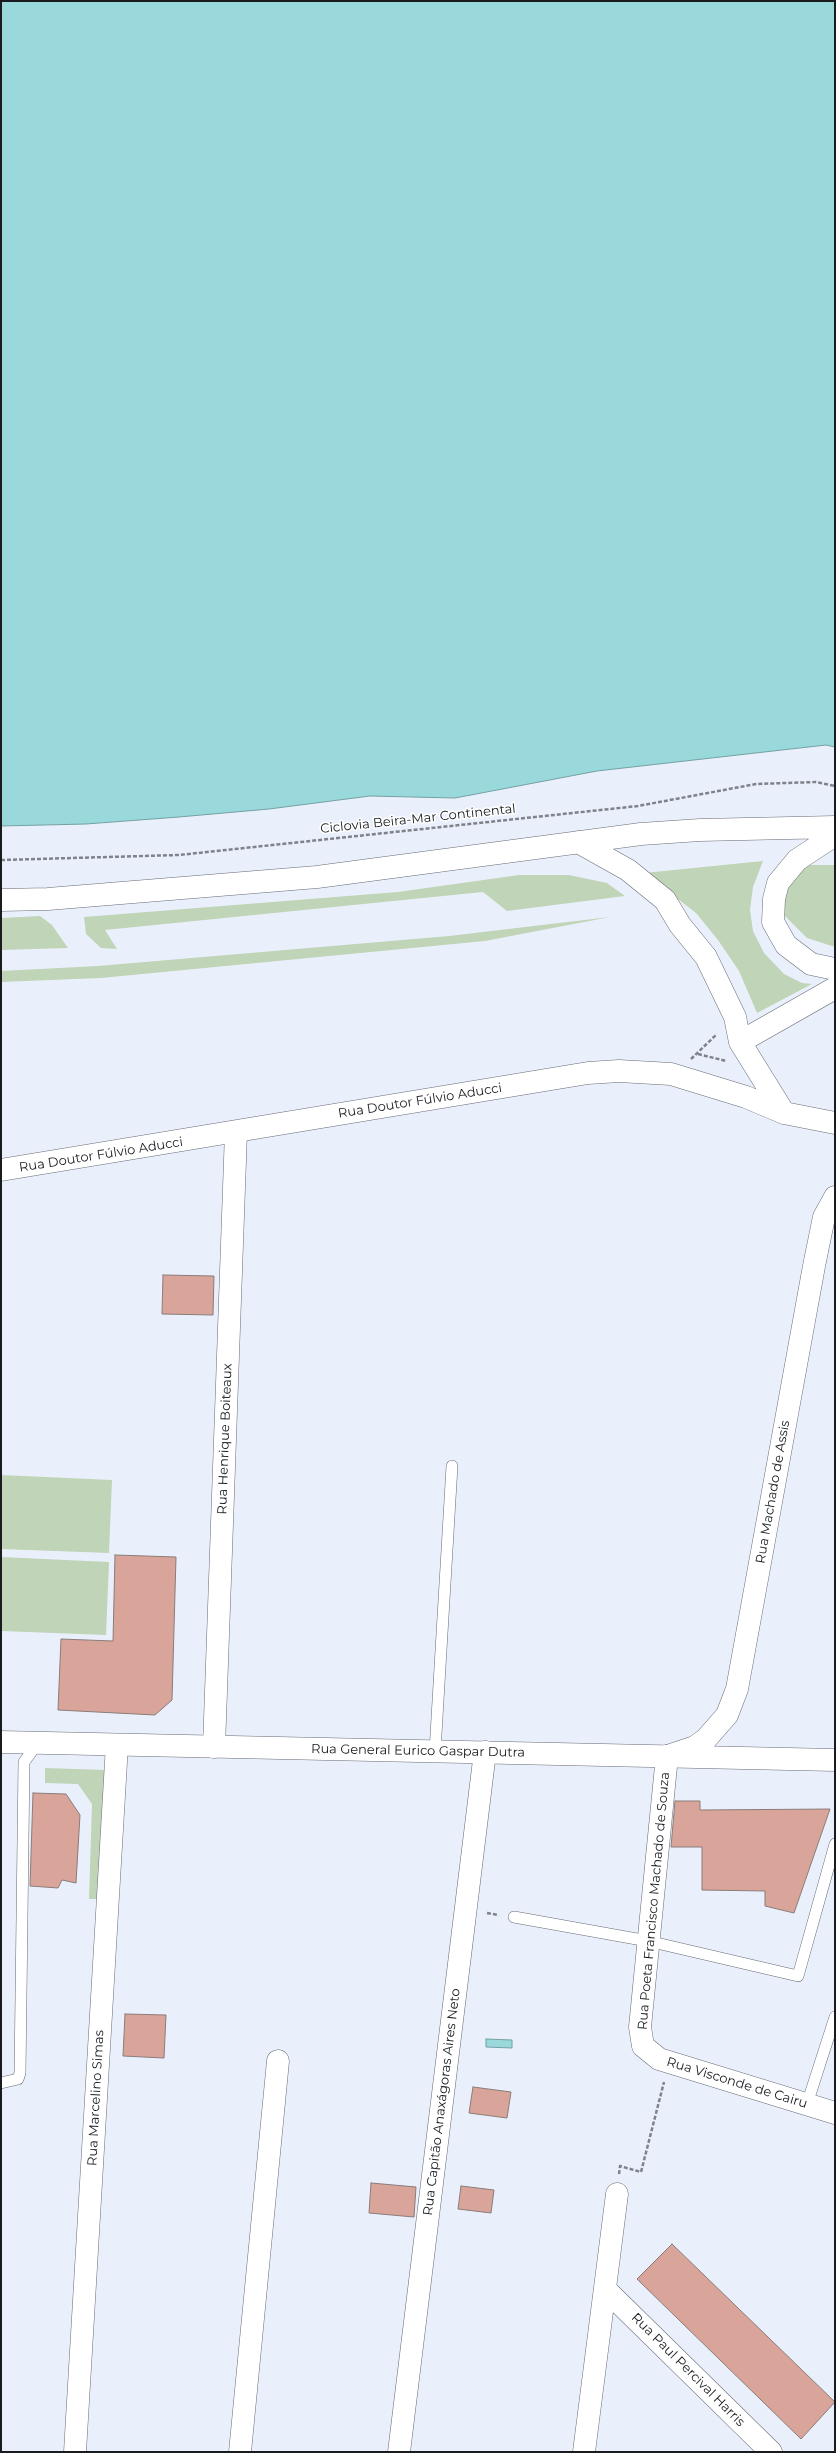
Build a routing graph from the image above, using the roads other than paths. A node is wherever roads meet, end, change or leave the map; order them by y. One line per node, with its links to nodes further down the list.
1 (835, 827): 3 (street)
2 (835, 835): 5 (street)
3 (578, 842): 4 (street); 7 (street)
4 (1, 900)
5 (835, 969)
6 (835, 988): 7 (street)
7 (740, 1042): 8 (street)
8 (784, 1113): 9 (street, Rua Doutor Fúlvio Aducci); 10 (street, Rua Doutor Fúlvio Aducci)
9 (835, 1123)
10 (236, 1132): 11 (street, Rua Doutor Fúlvio Aducci); 17 (street, Rua Henrique Boiteaux)
11 (1, 1170)
12 (835, 1197): 20 (street, Rua Machado de Assis)
13 (452, 1466): 18 (lane)
14 (1, 1742): 15 (street, Rua General Eurico Gaspar Dutra)
15 (38, 1743): 16 (street, Rua General Eurico Gaspar Dutra); 28 (lane)
16 (117, 1745): 17 (street, Rua General Eurico Gaspar Dutra); 33 (street, Rua Marcelino Simas)
17 (214, 1747): 18 (street, Rua General Eurico Gaspar Dutra)
18 (435, 1751): 19 (street, Rua General Eurico Gaspar Dutra)
19 (485, 1752): 20 (street, Rua General Eurico Gaspar Dutra); 35 (street, Rua Capitão Anaxágoras Aires Neto)
20 (667, 1756): 21 (street, Rua General Eurico Gaspar Dutra); 24 (street, Rua Poeta Francisco Machado de Souza)
21 (835, 1760)
22 (835, 1844): 24 (lane)
23 (514, 1918): 24 (lane)
24 (648, 1941): 26 (street, Rua Poeta Francisco Machado de Souza)
25 (835, 2017): 29 (lane)
26 (643, 2046): 29 (street, Rua Visconde de Cairu)
27 (278, 2061): 34 (street)
28 (1, 2083)
29 (807, 2104): 30 (street, Rua Visconde de Cairu)
30 (835, 2113)
31 (617, 2194): 32 (street)
32 (605, 2289): 36 (street); 37 (street, Rua Paul Percival Harris)
33 (75, 2452)
34 (240, 2452)
35 (399, 2452)
36 (584, 2452)
37 (771, 2452)

